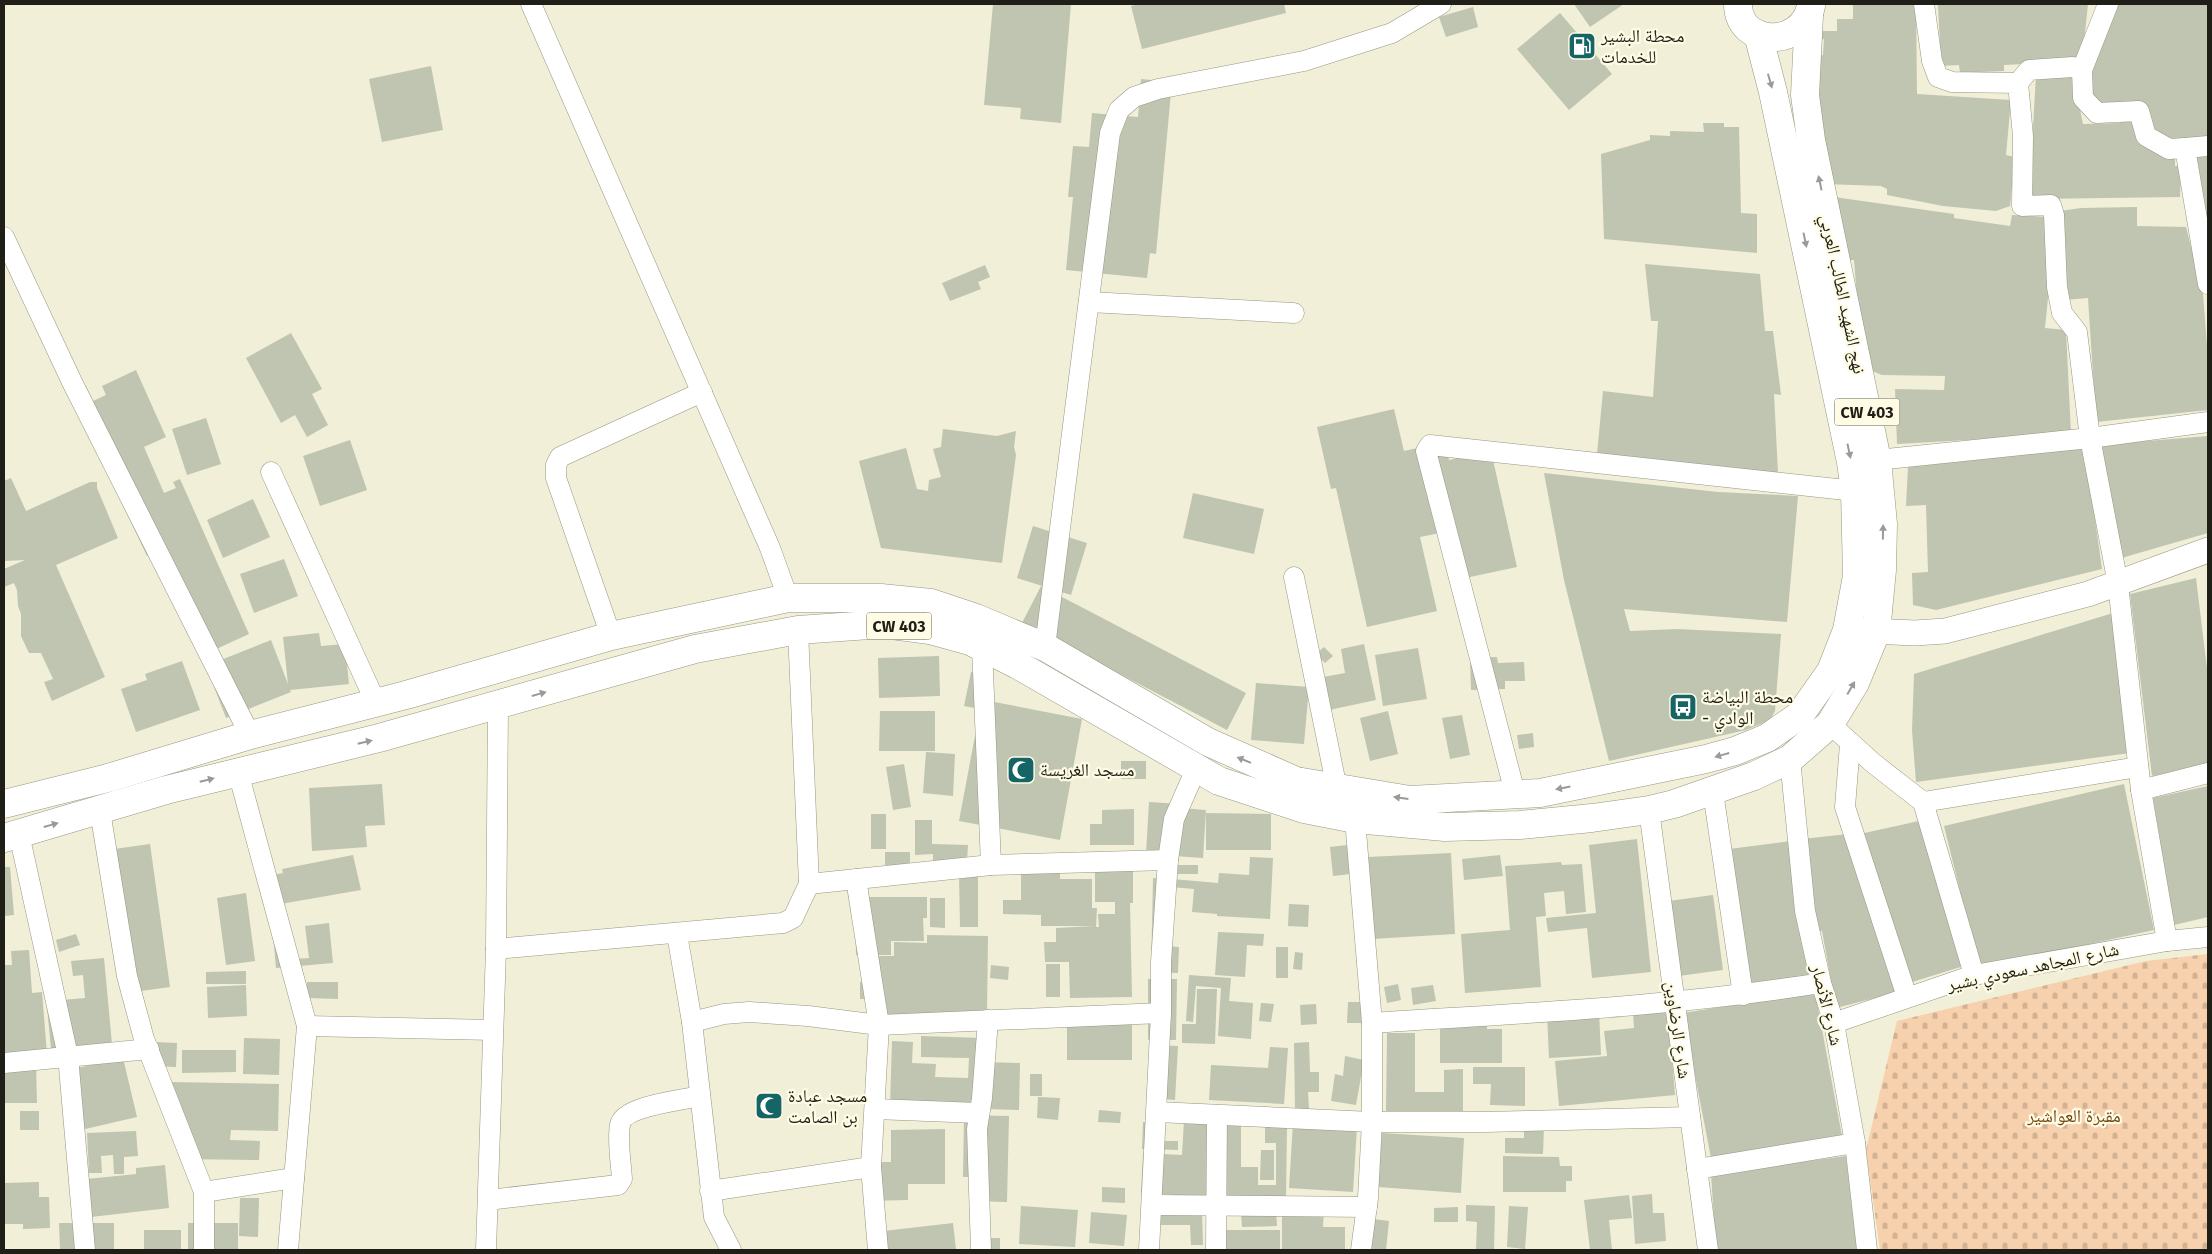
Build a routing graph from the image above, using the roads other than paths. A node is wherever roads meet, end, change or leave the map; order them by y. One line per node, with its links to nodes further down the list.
1 (531, 4): 16 (street)
2 (1441, 4): 14 (street)
3 (1738, 4): 7 (main road)
4 (1924, 4): 9 (street)
5 (2108, 4): 8 (street)
6 (1810, 9): 7 (main road); 19 (main road, نهج الشهيد الطالب العربي / CW 403, one-way to 6)
7 (1758, 34): 21 (main road, نهج الشهيد الطالب العربي / CW 403, one-way to 21)
8 (2082, 70): 9 (street); 11 (street)
9 (2018, 83): 18 (street)
10 (2208, 146): 11 (street)
11 (2185, 148): 13 (street)
12 (4, 237): 35 (street)
13 (2208, 284)
14 (1089, 302): 15 (street); 31 (street)
15 (1294, 313)
16 (702, 392): 25 (street); 29 (street)
17 (2208, 422): 18 (street)
18 (2090, 438): 19 (street); 24 (street)
19 (1877, 460): 28 (main road, نهج الشهيد الطالب العربي / CW 403, one-way to 19)
20 (271, 472): 32 (street)
21 (1855, 491): 27 (main road, نهج الشهيد الطالب العربي / CW 403); 45 (street)
22 (2208, 550): 24 (street)
23 (1294, 577): 42 (street)
24 (2118, 584): 28 (street); 38 (street)
25 (788, 598): 29 (main road, CW 403); 31 (main road, CW 403)
26 (798, 630): 30 (main road, CW 403); 33 (main road, CW 403, one-way to 26); 55 (street)
27 (1847, 630): 28 (street); 45 (main road, نهج الشهيد الطالب العربي / CW 403, one-way to 45)
28 (1876, 632): 34 (main road, نهج الشهيد الطالب العربي / CW 403, one-way to 28)
29 (611, 636): 32 (main road, CW 403)
30 (982, 647): 39 (main road, CW 403); 53 (street)
31 (1045, 647): 42 (main road, CW 403, one-way to 31)
32 (376, 703): 35 (main road, CW 403)
33 (498, 706): 40 (main road, CW 403, one-way to 33); 59 (street)
34 (1830, 724): 36 (street); 37 (main road, نهج الشهيد الطالب العربي / CW 403)
35 (250, 735): 47 (main road, CW 403)
36 (1850, 744): 46 (street); 63 (street)
37 (1780, 765): 44 (main road, CW 403); 61 (street, شارع الأنصار)
38 (2138, 767): 43 (street); 46 (street)
39 (1196, 769): 50 (main road, CW 403); 52 (street)
40 (238, 772): 49 (main road, CW 403, one-way to 40); 71 (street)
41 (2208, 773): 43 (street)
42 (1337, 789): 45 (main road, CW 403, one-way to 42); 50 (street)
43 (2141, 790): 58 (street)
44 (1713, 792): 48 (main road, CW 403); 62 (street)
45 (1515, 793)
46 (1923, 802): 60 (street)
47 (4, 804)
48 (1649, 810): 50 (main road, CW 403); 64 (street, شارع الرضاوين)
49 (100, 811): 51 (main road, CW 403, one-way to 49); 73 (street)
50 (1354, 819): 69 (street)
51 (11, 836): 74 (street)
52 (1168, 860): 53 (street); 65 (street)
53 (991, 865): 54 (street)
54 (856, 879): 55 (street); 70 (street)
55 (809, 884): 56 (street)
56 (677, 934): 59 (street); 67 (street)
57 (2208, 937): 58 (street, شارع المجاهد سعودي بشير)
58 (2167, 941): 60 (street, شارع المجاهد سعودي بشير)
59 (496, 949): 72 (street)
60 (1974, 975): 63 (street, شارع المجاهد سعودي بشير)
61 (1821, 983): 62 (street); 68 (street, شارع الأنصار)
62 (1743, 995): 64 (street)
63 (1906, 997): 68 (street, شارع المجاهد سعودي بشير)
64 (1674, 1002): 69 (street); 81 (street, شارع الرضاوين)
65 (1161, 1013): 66 (street); 78 (street)
66 (988, 1020): 70 (street); 79 (street)
67 (692, 1022): 70 (street); 76 (street)
68 (1834, 1022): 83 (street, شارع الأنصار)
69 (1372, 1023): 82 (street)
70 (879, 1025): 77 (street)
71 (308, 1026): 72 (street); 86 (street)
72 (493, 1030): 89 (street)
73 (149, 1049): 74 (street); 88 (street)
74 (68, 1056): 75 (street); 94 (street)
75 (4, 1063)
76 (700, 1096): 87 (street); 89 (street)
77 (875, 1109): 79 (street); 84 (street)
78 (1157, 1112): 80 (street); 90 (street)
79 (979, 1113): 99 (street)
80 (1217, 1115): 82 (street); 91 (street)
81 (1690, 1117): 82 (street); 85 (street, شارع الرضاوين)
82 (1372, 1122): 92 (street)
83 (1855, 1143): 85 (street); 104 (street, شارع الأنصار)
84 (871, 1167): 87 (street); 98 (street)
85 (1697, 1169): 103 (street, شارع الرضاوين)
86 (294, 1178): 88 (street); 96 (street)
87 (710, 1190): 93 (street)
88 (204, 1192): 95 (street)
89 (488, 1200): 97 (street)
90 (1152, 1205): 91 (street); 100 (street)
91 (1216, 1206): 92 (street); 101 (street)
92 (1366, 1207): 102 (street)
93 (724, 1249)
94 (85, 1250)
95 (204, 1250)
96 (288, 1250)
97 (486, 1250)
98 (878, 1250)
99 (981, 1250)
100 (1149, 1250)
101 (1216, 1250)
102 (1361, 1250)
103 (1708, 1250)
104 (1867, 1250)

